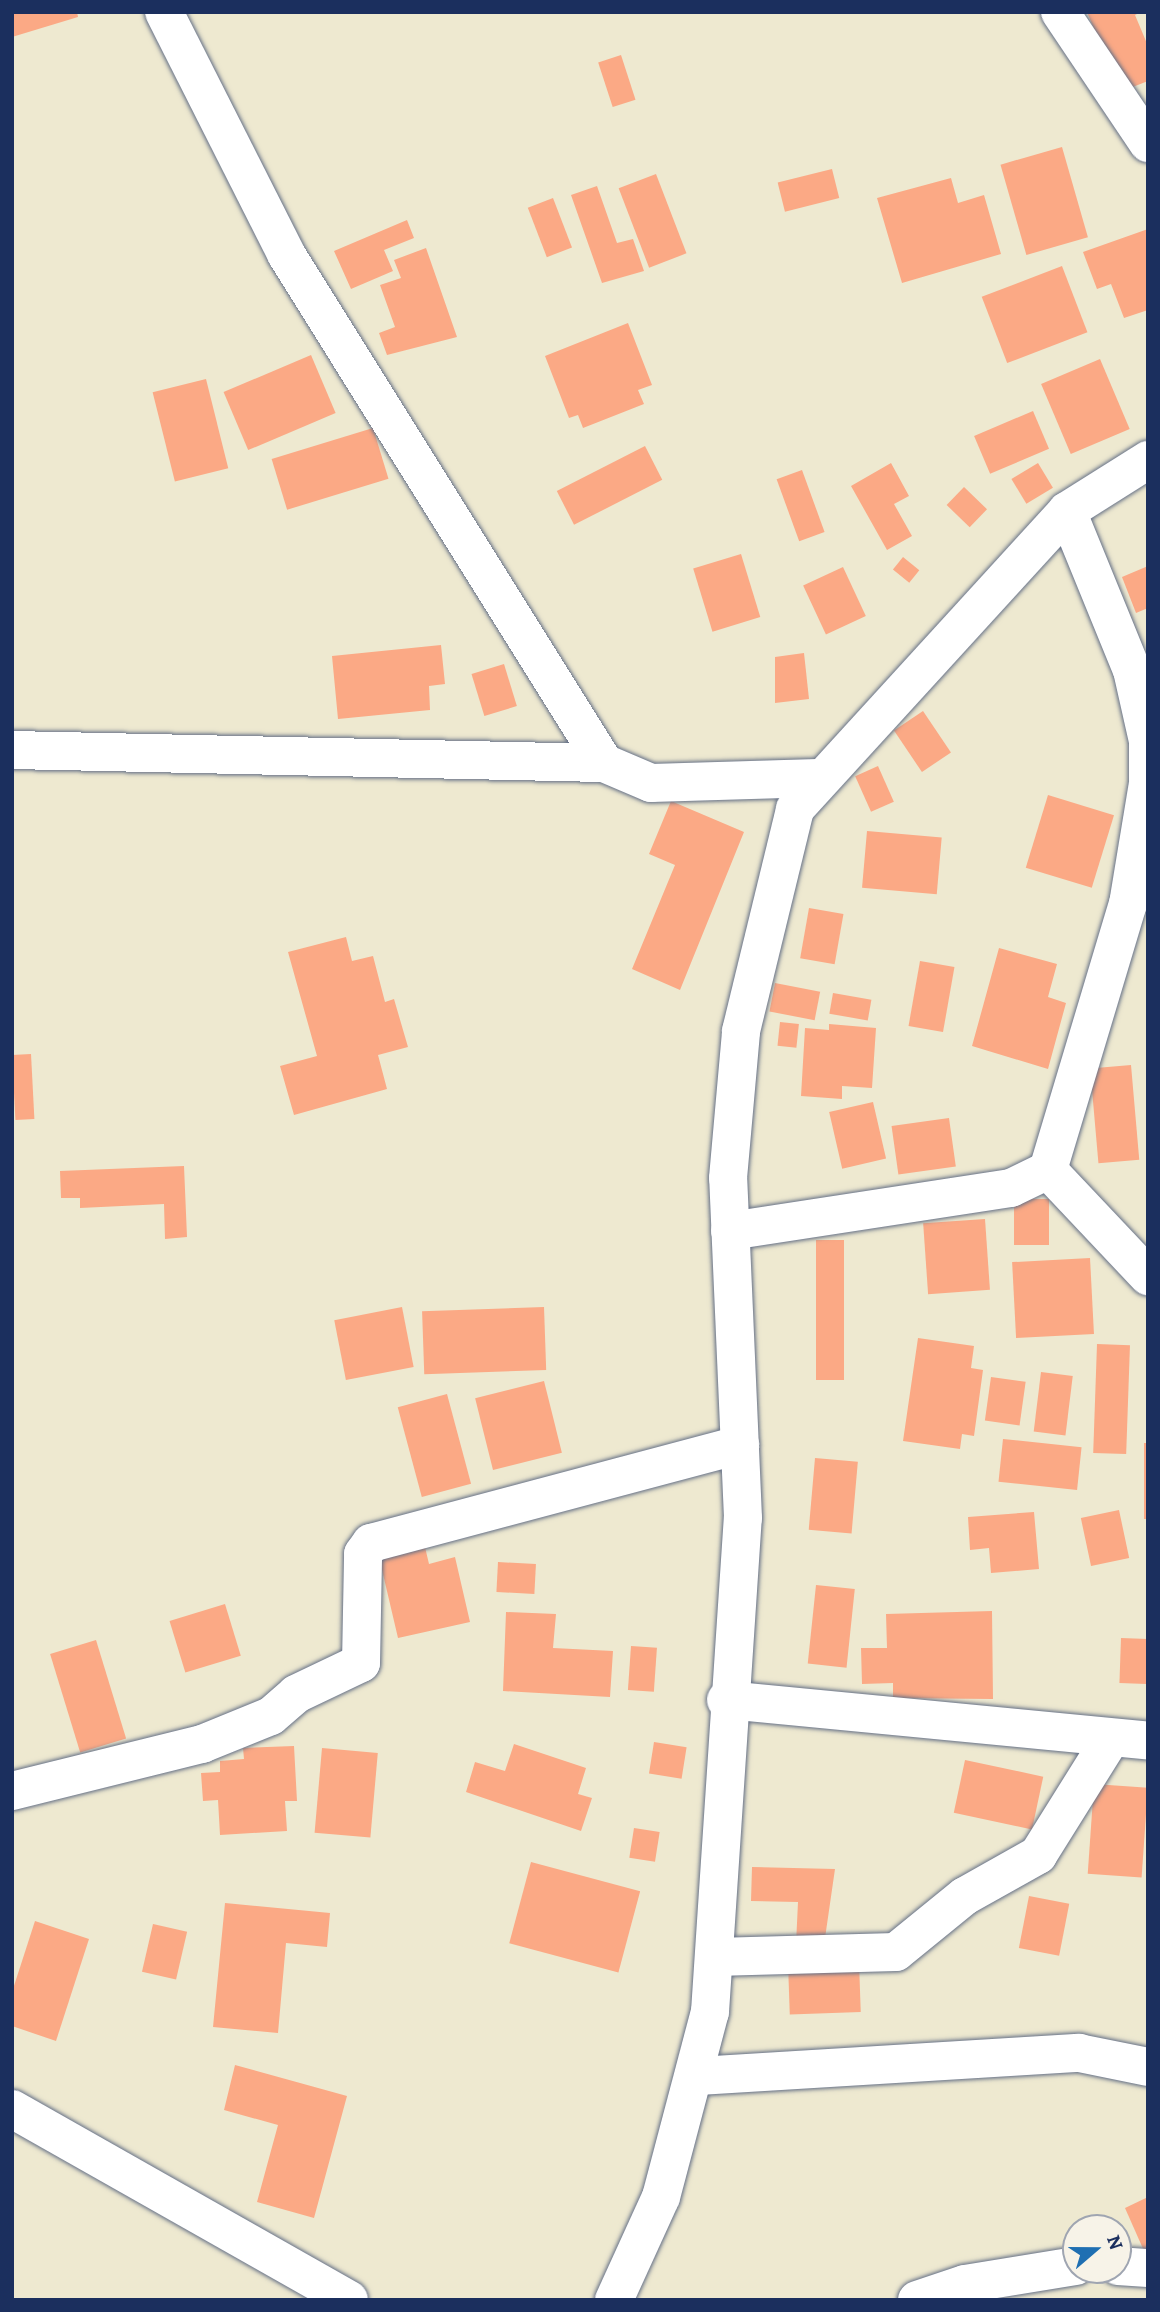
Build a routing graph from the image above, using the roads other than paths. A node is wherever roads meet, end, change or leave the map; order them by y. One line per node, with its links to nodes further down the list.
1 (164, 12): 7 (street)
2 (1060, 12): 3 (street)
3 (1148, 143)
4 (1148, 460): 5 (street)
5 (1067, 511): 8 (street); 9 (street)
6 (12, 750): 7 (street)
7 (604, 763): 8 (street)
8 (818, 779): 11 (street)
9 (1148, 781): 10 (street)
10 (1048, 1170): 11 (street); 12 (street)
11 (730, 1231): 13 (street)
12 (1148, 1276)
13 (740, 1445): 14 (street); 16 (street)
14 (726, 1700): 15 (street); 17 (street)
15 (1129, 1739): 17 (street)
16 (12, 1791)
17 (715, 1957): 19 (street)
18 (1148, 2067): 19 (street)
19 (698, 2076): 23 (street)
20 (12, 2109): 22 (street)
21 (1062, 2268): 24 (street)
22 (349, 2300)
23 (614, 2300)
24 (917, 2300)

